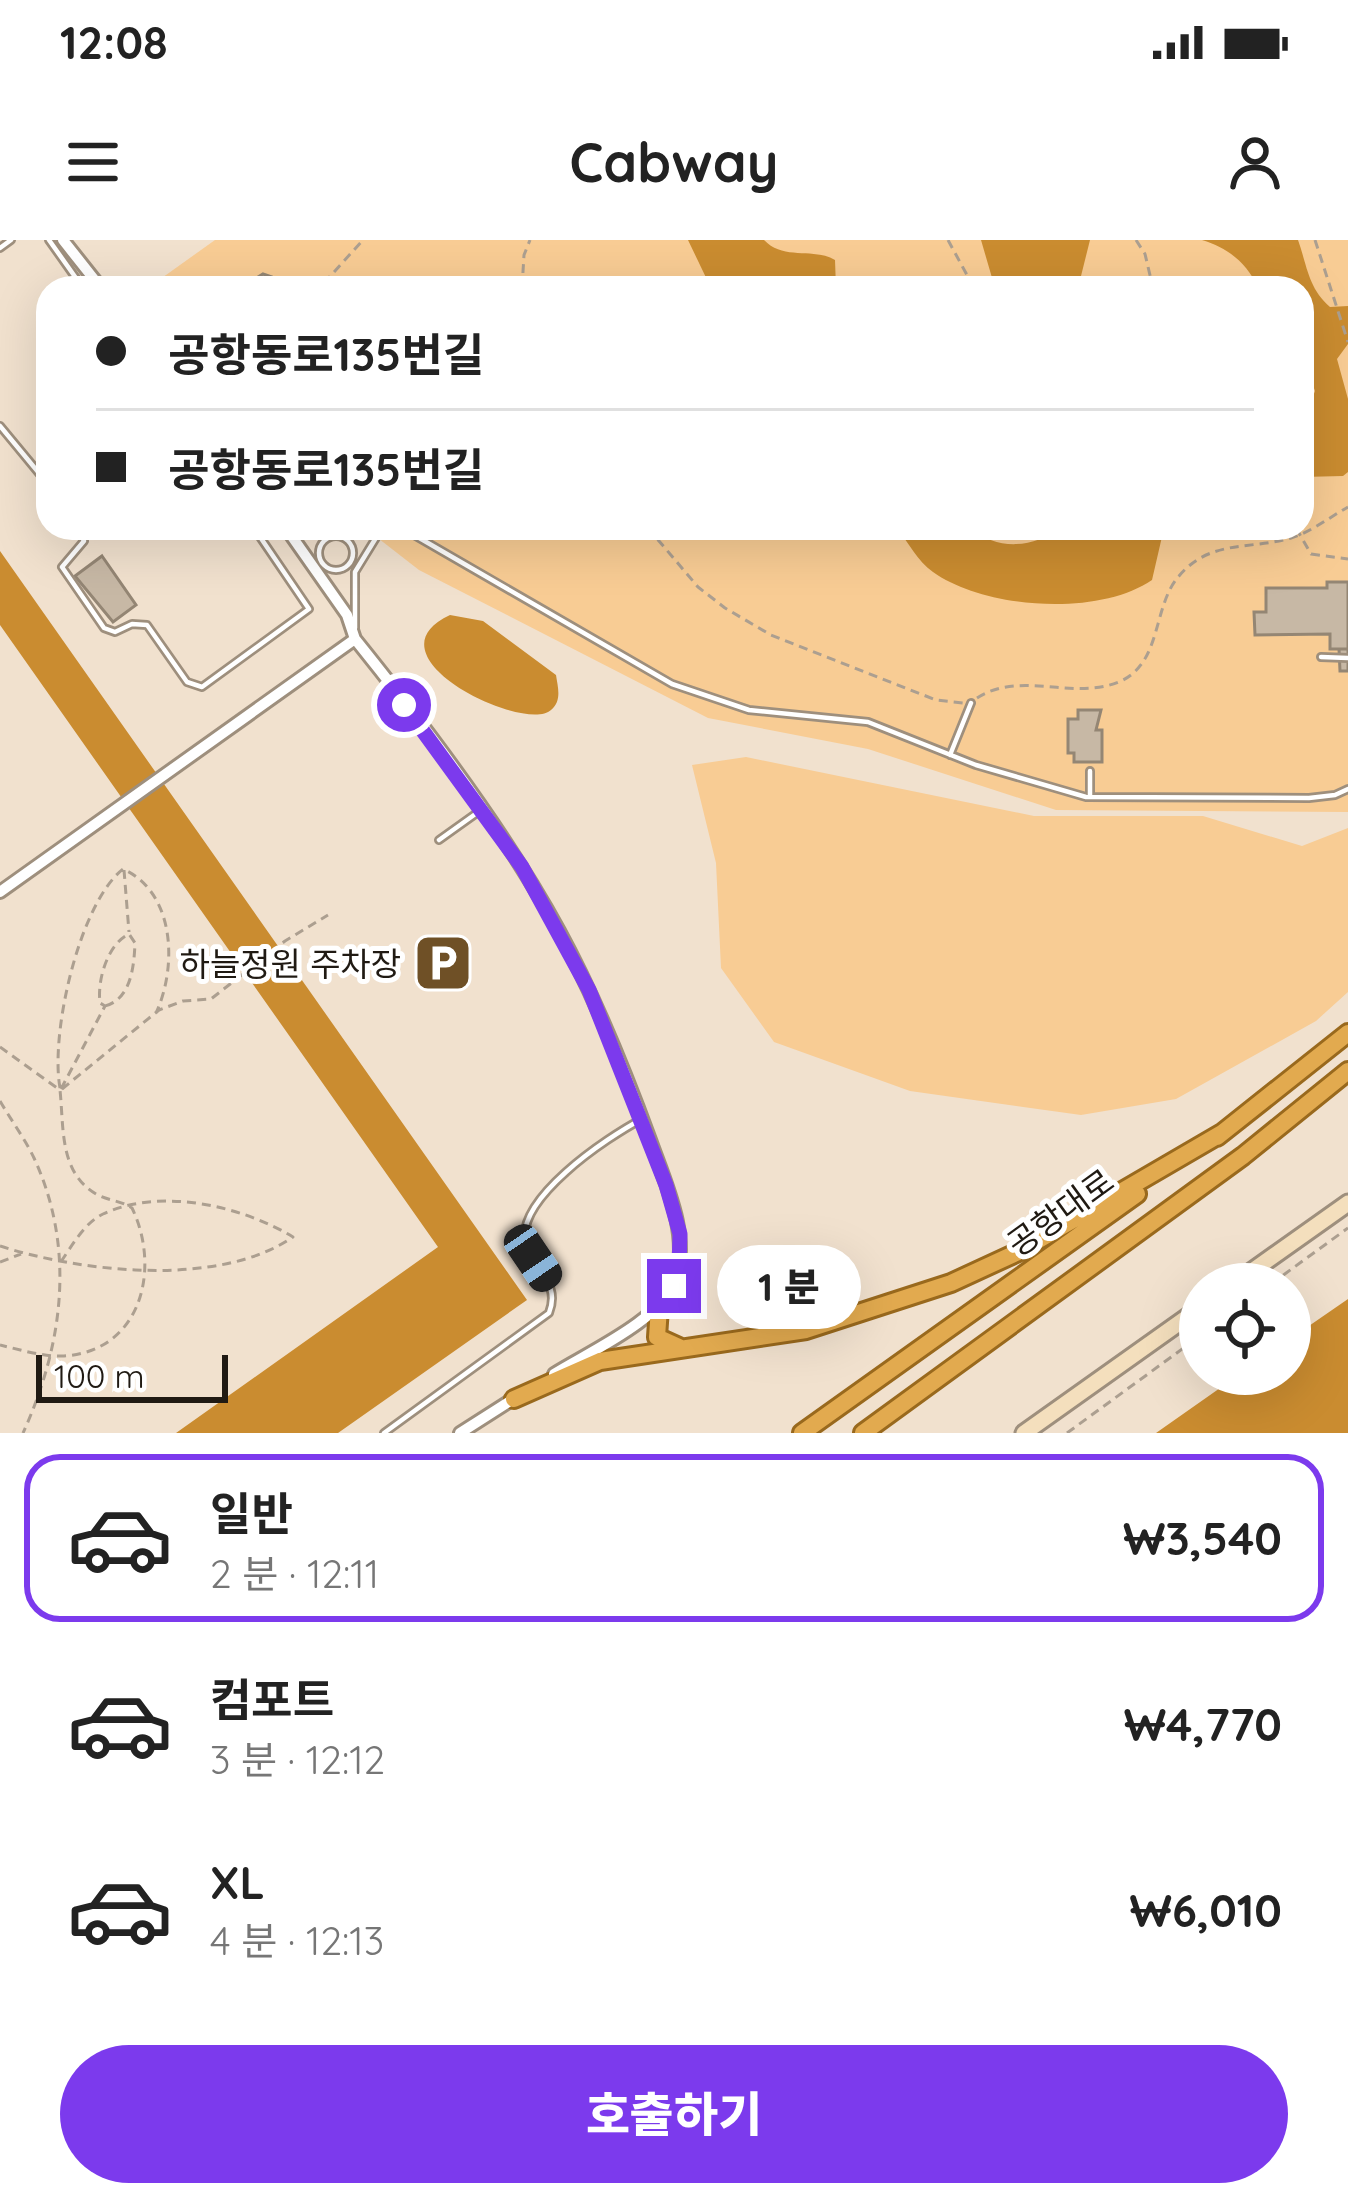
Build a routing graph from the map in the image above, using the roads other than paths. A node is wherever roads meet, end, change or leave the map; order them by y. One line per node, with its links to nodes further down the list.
1 (11, 240): 4 (lane)
2 (49, 240): 5 (lane)
3 (64, 240): 6 (street)
4 (0, 248)
5 (74, 276)
6 (92, 276)
7 (0, 425): 8 (lane)
8 (36, 466)
9 (83, 540): 10 (lane)
10 (262, 540)
11 (296, 540): 17 (street)
12 (324, 540): 17 (lane)
13 (346, 540): 16 (lane)
14 (372, 540): 16 (lane)
15 (423, 540): 22 (lane)
16 (355, 562): 17 (lane); 18 (lane)
17 (319, 566): 18 (street)
18 (355, 639): 26 (street); 28 (street)
19 (1321, 657): 20 (lane)
20 (1348, 658)
21 (971, 703): 22 (lane)
22 (950, 755): 25 (lane)
23 (1090, 771): 25 (lane)
24 (1348, 789): 25 (lane)
25 (1090, 797)
26 (481, 810): 27 (lane); 31 (street)
27 (440, 840)
28 (0, 892)
29 (1348, 1033): 32 (highway, 공항대로)
30 (1348, 1071): 42 (highway, 공항대로)
31 (642, 1119): 35 (street); 39 (lane)
32 (1222, 1133): 37 (highway); 41 (highway, 공항대로)
33 (1348, 1203): 34 (main road)
34 (1264, 1263)
35 (659, 1308): 37 (highway); 38 (street)
36 (1179, 1323): 43 (main road)
37 (686, 1347): 38 (highway)
38 (514, 1399): 40 (street)
39 (384, 1433)
40 (460, 1433)
41 (802, 1433)
42 (863, 1433)
43 (1024, 1433)

